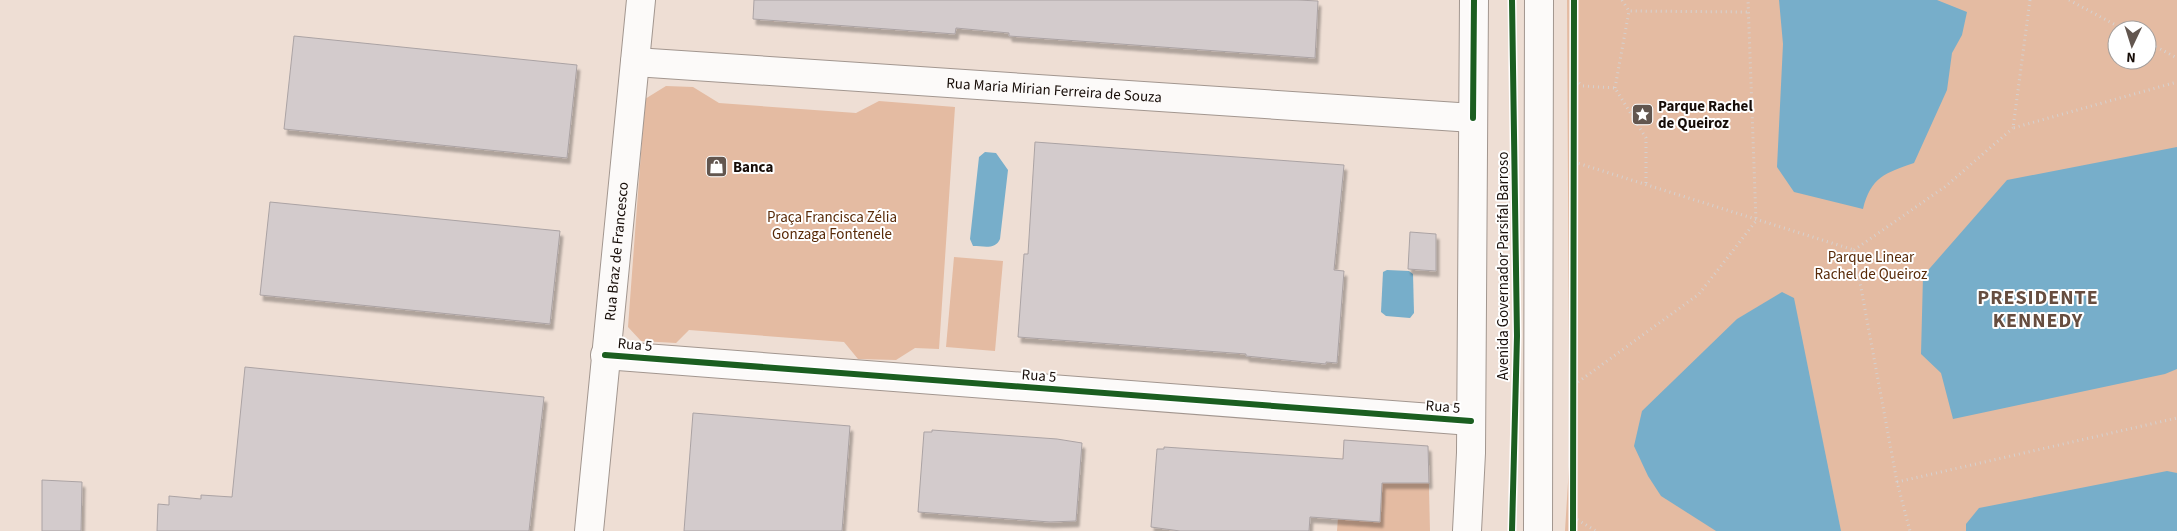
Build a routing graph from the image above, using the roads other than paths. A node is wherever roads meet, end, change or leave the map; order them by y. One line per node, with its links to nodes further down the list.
1 (641, 0): 4 (street, Rua Braz de Francesco)
2 (1474, 0): 5 (street, Avenida Governador Parsifal Barroso)
3 (1540, 0): 12 (street)
4 (635, 62): 5 (street, Rua Maria Mirian Ferreira de Souza); 6 (street, Rua Braz de Francesco)
5 (1473, 118): 7 (street, Avenida Governador Parsifal Barroso)
6 (605, 355): 7 (street, Rua 5); 9 (street, Rua Braz de Francesco)
7 (1471, 421): 8 (street, Avenida Governador Parsifal Barroso)
8 (1471, 453): 10 (street, Avenida Governador Parsifal Barroso); 11 (street)
9 (589, 531)
10 (1467, 531)
11 (1486, 531)
12 (1538, 531)

